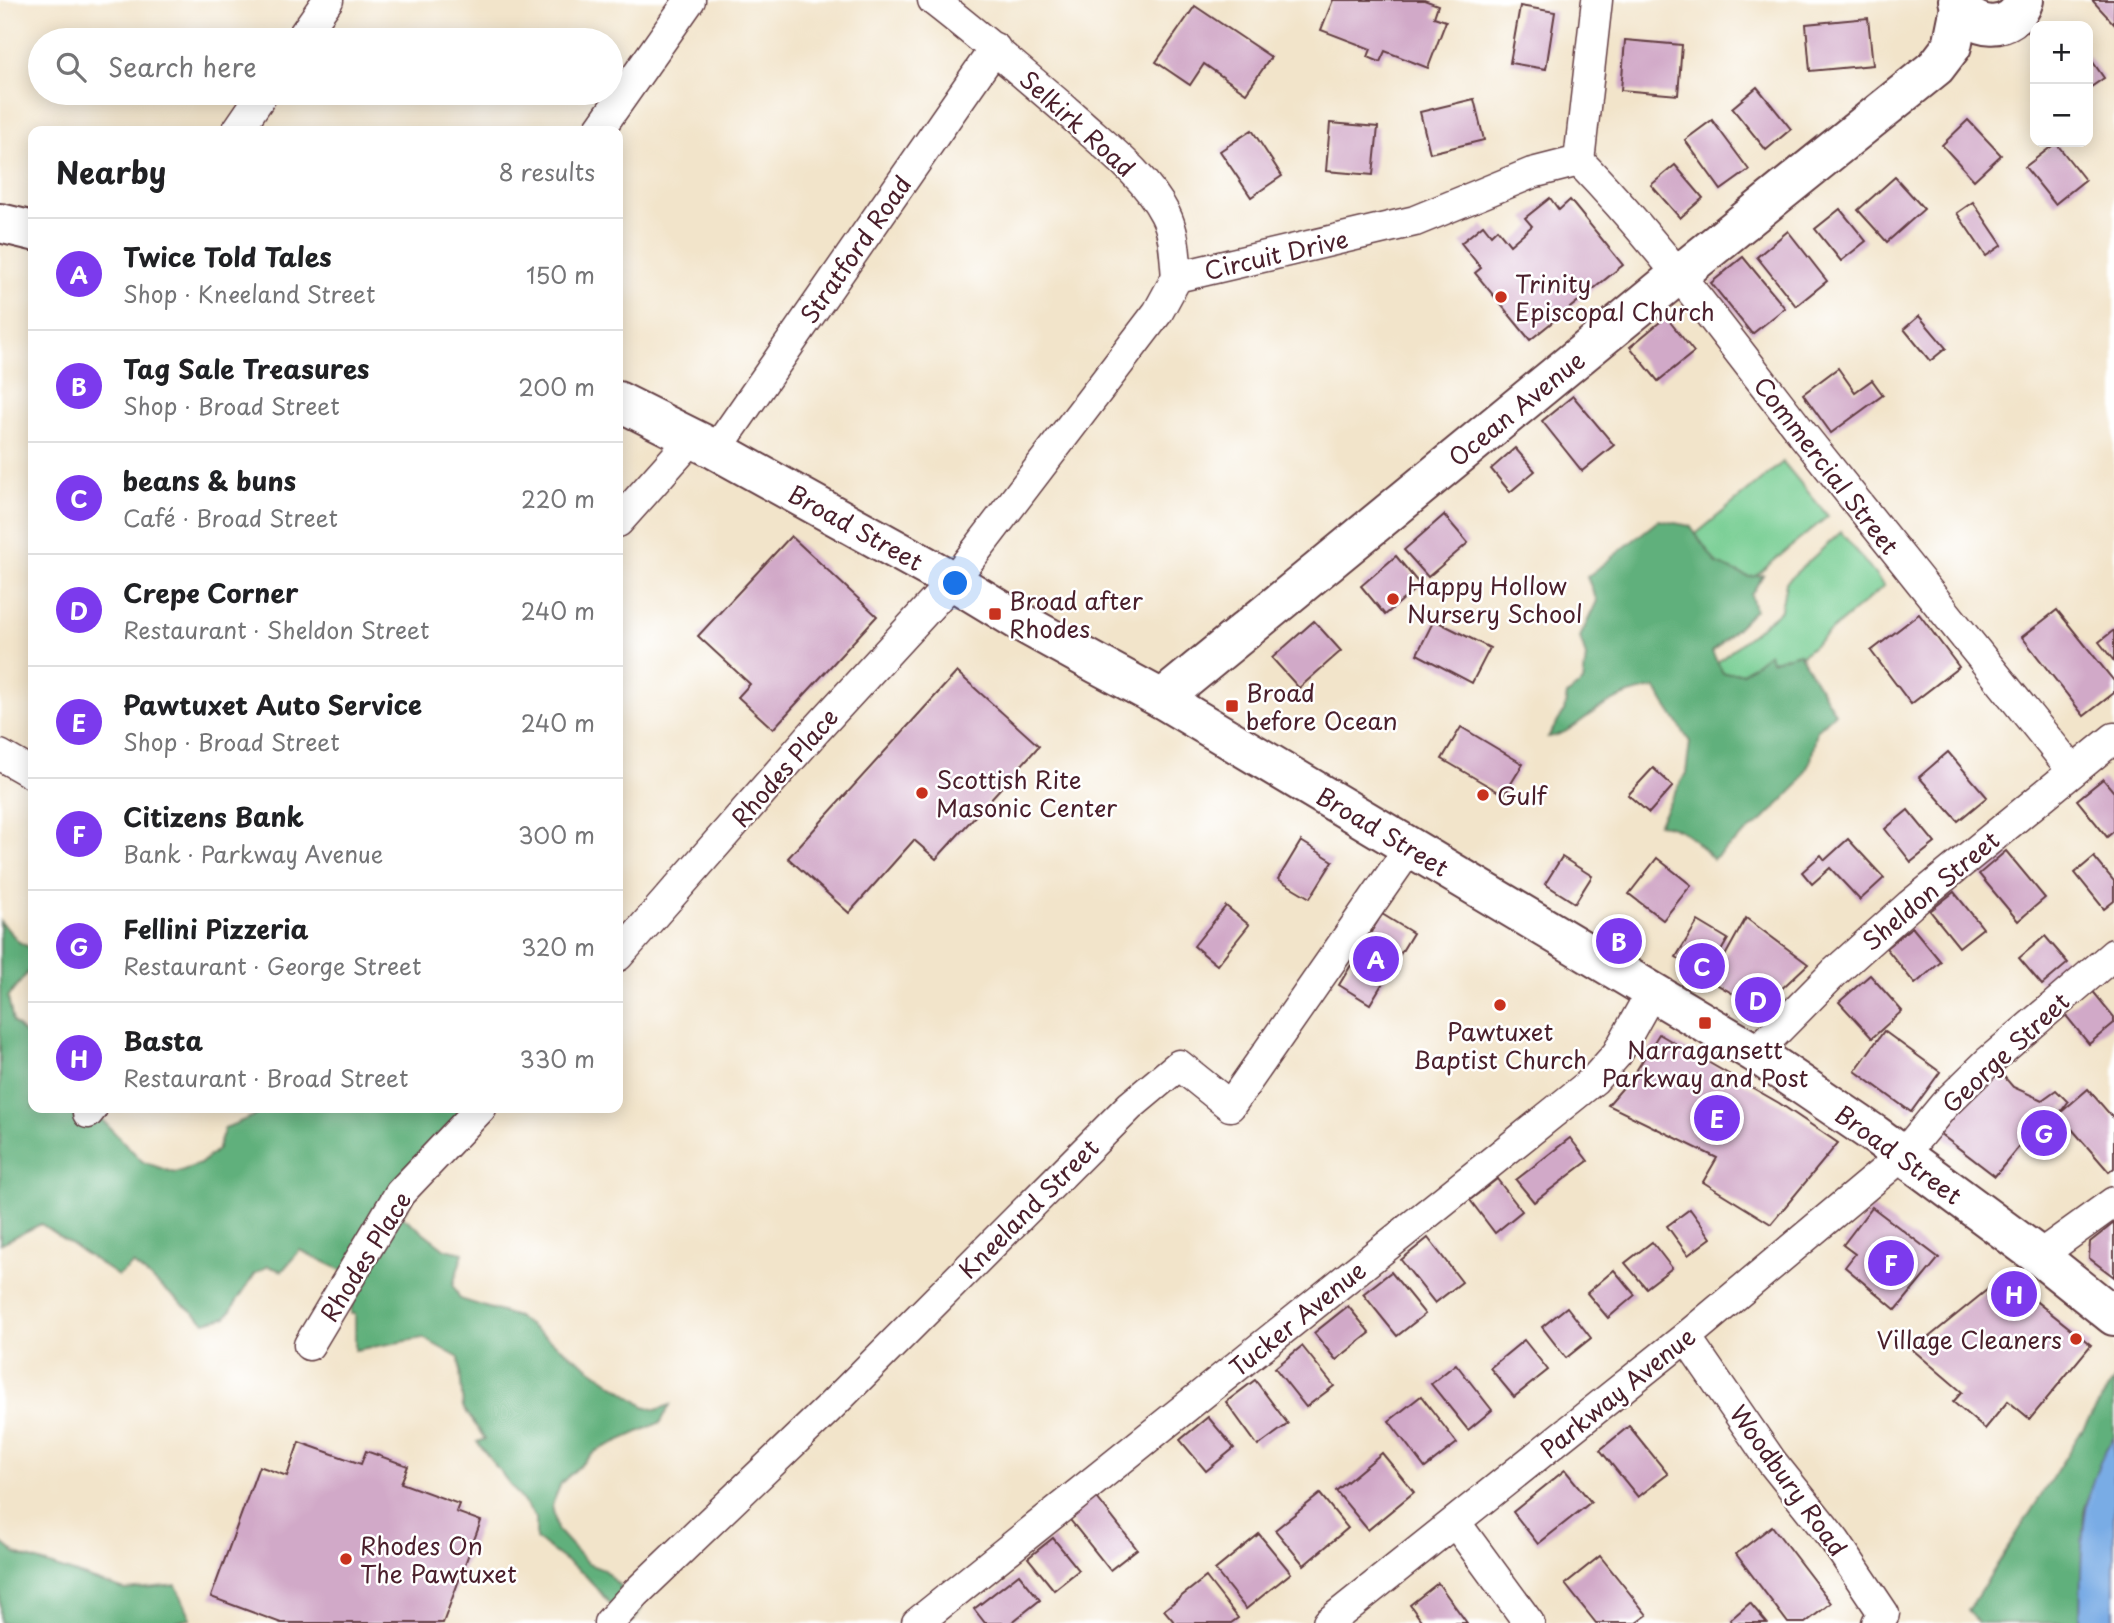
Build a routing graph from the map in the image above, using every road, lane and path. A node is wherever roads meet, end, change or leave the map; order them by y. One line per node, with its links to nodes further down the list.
1 (328, 0): 7 (street)
2 (690, 0): 10 (street)
3 (933, 0): 8 (street, Selkirk Road)
4 (1597, 0): 15 (street)
5 (1959, 4): 6 (main road, Ocean Avenue); 9 (main road, Ocean Avenue)
6 (2018, 8): 9 (main road, Ocean Avenue)
7 (308, 28)
8 (995, 48): 19 (street, Selkirk Road); 21 (street, Stratford Road)
9 (1936, 67): 18 (main road, Ocean Avenue)
10 (623, 95)
11 (255, 105): 13 (street)
12 (616, 105): 14 (street)
13 (241, 126)
14 (602, 126)
15 (1579, 161): 18 (street, Commercial Street); 19 (street, Circuit Drive)
16 (0, 223): 17 (main road)
17 (28, 230)
18 (1678, 275): 24 (main road, Ocean Avenue); 28 (street, Commercial Street)
19 (1177, 277): 23 (street, Circuit Drive)
20 (623, 404): 21 (main road, Broad Street)
21 (704, 444): 22 (street, Stratford Road); 23 (main road, Broad Street)
22 (623, 517)
23 (953, 581): 24 (main road, Broad Street); 30 (street, Rhodes Place)
24 (1162, 699): 29 (main road, Broad Street)
25 (2114, 738): 28 (street, Sheldon Street)
26 (0, 755): 27 (street)
27 (28, 771)
28 (2073, 771): 33 (street, Sheldon Street)
29 (1411, 846): 32 (main road, Broad Street); 42 (street, Kneeland Street)
30 (623, 951)
31 (2114, 954): 35 (street, George Street)
32 (1652, 991): 33 (main road, Broad Street); 43 (street, Tucker Avenue)
33 (1755, 1053): 35 (main road, Broad Street)
34 (476, 1113): 40 (street, Rhodes Place)
35 (1902, 1156): 37 (main road, Broad Street); 39 (street, Parkway Avenue)
36 (2114, 1202): 37 (street)
37 (2039, 1256): 38 (main road, Broad Street)
38 (2114, 1316)
39 (1686, 1337): 41 (street, Parkway Avenue); 46 (street, Woodbury Road)
40 (309, 1345)
41 (1455, 1522): 44 (street, Parkway Avenue); 45 (street)
42 (609, 1623)
43 (918, 1623)
44 (1328, 1623)
45 (1529, 1623)
46 (1877, 1623)

